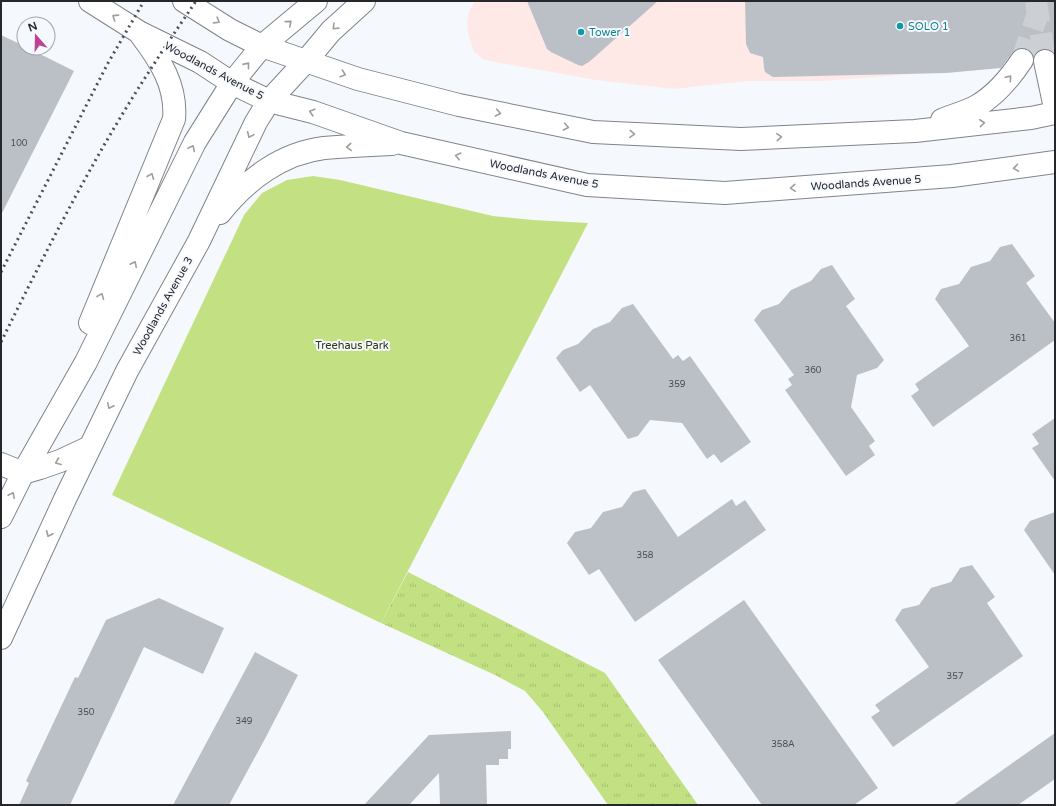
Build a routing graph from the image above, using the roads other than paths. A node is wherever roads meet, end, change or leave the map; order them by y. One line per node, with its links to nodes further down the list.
1 (90, 1): 5 (main road, Woodlands Avenue 5, one-way to 1)
2 (184, 1): 6 (main road, one-way to 6)
3 (316, 1): 6 (main road, one-way to 3)
4 (364, 1): 8 (main road, Woodlands Avenue 3, one-way to 8)
5 (139, 32): 10 (main road, Woodlands Avenue 5); 18 (main road, one-way to 5)
6 (262, 46): 8 (main road); 10 (main road, one-way to 6)
7 (1022, 60): 14 (main road, one-way to 7)
8 (306, 61): 11 (main road, Woodlands Avenue 3); 14 (main road, one-way to 14)
9 (1045, 61): 12 (main road)
10 (232, 83): 11 (main road, Woodlands Avenue 5); 18 (main road, one-way to 10)
11 (269, 101): 15 (main road, Woodlands Avenue 5, one-way to 11); 17 (main road, Woodlands Avenue 3, one-way to 17)
12 (1055, 108)
13 (1055, 113): 14 (main road, one-way to 13)
14 (915, 131)
15 (402, 143): 16 (main road, Woodlands Avenue 5, one-way to 15); 17 (main road, one-way to 17)
16 (1055, 162)
17 (199, 241): 19 (main road, Woodlands Avenue 3, one-way to 19)
18 (44, 436): 21 (main road)
19 (90, 447): 21 (main road, one-way to 21); 23 (main road, Woodlands Avenue 3, one-way to 23)
20 (1, 464): 21 (main road)
21 (23, 473): 22 (main road, one-way to 21)
22 (1, 517)
23 (1, 638)

